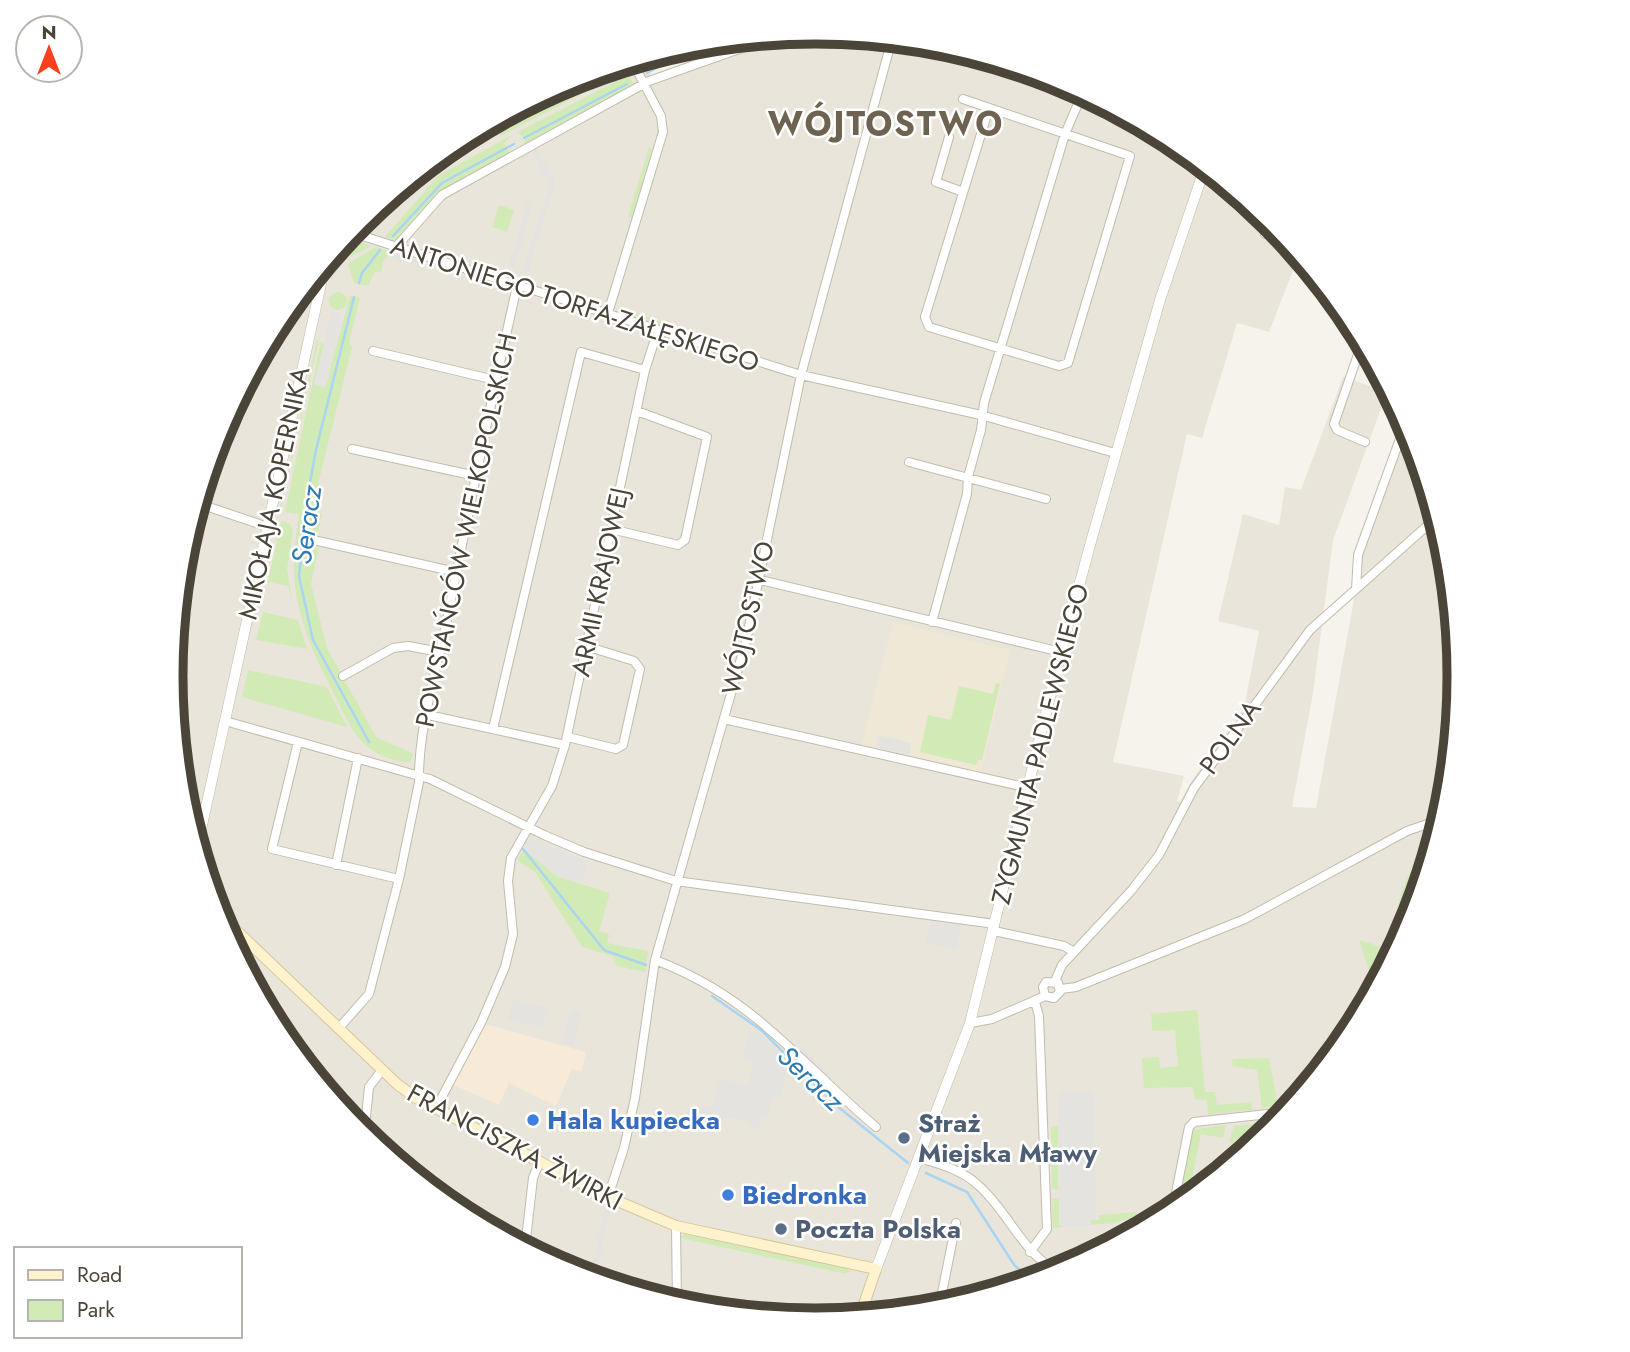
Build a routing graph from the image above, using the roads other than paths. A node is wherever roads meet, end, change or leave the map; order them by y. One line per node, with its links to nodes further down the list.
1 (743, 48): 4 (street)
2 (890, 48): 22 (street, WÓJTOSTWO)
3 (636, 69): 4 (street)
4 (644, 84): 13 (street); 16 (street)
5 (963, 99): 7 (street)
6 (1079, 102): 8 (street)
7 (989, 108): 8 (street); 11 (street)
8 (1065, 134): 18 (street); 18 (street)
9 (949, 137): 11 (street)
10 (1202, 176): 29 (street, ZYGMUNTA PADLEWSKIEGO)
11 (963, 192): 18 (street)
12 (362, 236): 13 (street, ANTONIEGO TORFA-ZAŁĘSKIEGO)
13 (396, 247): 15 (street, ANTONIEGO TORFA-ZAŁĘSKIEGO)
14 (322, 281): 36 (street, MIKOŁAJA KOPERNIKA)
15 (517, 286): 16 (street, ANTONIEGO TORFA-ZAŁĘSKIEGO); 23 (street, POWSTAŃCÓW WIELKOPOLSKICH)
16 (608, 313): 17 (street, ANTONIEGO TORFA-ZAŁĘSKIEGO)
17 (659, 330): 21 (street, ARMII KRAJOWEJ); 22 (street, ANTONIEGO TORFA-ZAŁĘSKIEGO)
18 (1000, 347): 25 (street)
19 (373, 351): 23 (street)
20 (1359, 353): 27 (street)
21 (645, 370): 24 (street, ARMII KRAJOWEJ); 50 (street)
22 (801, 375): 25 (street, ANTONIEGO TORFA-ZAŁĘSKIEGO); 40 (street, WÓJTOSTWO)
23 (495, 380): 31 (street, POWSTAŃCÓW WIELKOPOLSKICH)
24 (638, 411): 37 (street, ARMII KRAJOWEJ); 37 (street)
25 (981, 415): 29 (street, ANTONIEGO TORFA-ZAŁĘSKIEGO); 32 (street)
26 (1400, 438): 41 (street)
27 (1365, 442)
28 (352, 449): 31 (street)
29 (1115, 453): 45 (street, ZYGMUNTA PADLEWSKIEGO)
30 (909, 462): 32 (street)
31 (475, 476): 39 (street, POWSTAŃCÓW WIELKOPOLSKICH)
32 (968, 477): 33 (street); 42 (street)
33 (1046, 499)
34 (206, 506): 36 (street)
35 (1429, 525): 41 (street, POLNA)
36 (268, 527): 49 (street, MIKOŁAJA KOPERNIKA)
37 (611, 530): 43 (street, ARMII KRAJOWEJ)
38 (309, 539): 39 (street)
39 (456, 572): 44 (street, POWSTAŃCÓW WIELKOPOLSKICH)
40 (760, 580): 42 (street); 48 (street, WÓJTOSTWO)
41 (1356, 589): 64 (street, POLNA)
42 (932, 622): 45 (street)
43 (586, 646): 51 (street, ARMII KRAJOWEJ); 51 (street)
44 (440, 652): 46 (street); 47 (street, POWSTAŃCÓW WIELKOPOLSKICH)
45 (1061, 652): 55 (street, ZYGMUNTA PADLEWSKIEGO)
46 (343, 676)
47 (428, 715): 50 (street); 54 (street, POWSTAŃCÓW WIELKOPOLSKICH)
48 (723, 719): 55 (street); 61 (street, WÓJTOSTWO)
49 (225, 721): 52 (street); 58 (street, MIKOŁAJA KOPERNIKA)
50 (493, 729): 51 (street)
51 (566, 741): 57 (street, ARMII KRAJOWEJ)
52 (298, 742): 53 (street); 59 (street)
53 (358, 758): 54 (street); 59 (street)
54 (419, 775): 57 (street); 60 (street, POWSTAŃCÓW WIELKOPOLSKICH)
55 (1029, 788): 62 (street, ZYGMUNTA PADLEWSKIEGO)
56 (1430, 823): 66 (street)
57 (527, 827): 61 (street); 72 (street, ARMII KRAJOWEJ)
58 (201, 828)
59 (336, 865): 60 (street)
60 (399, 879): 70 (street, POWSTAŃCÓW WIELKOPOLSKICH)
61 (676, 881): 62 (street); 65 (street, WÓJTOSTWO)
62 (994, 927): 64 (street); 69 (street, ZYGMUNTA PADLEWSKIEGO)
63 (237, 931): 70 (main road, FRANCISZKA ŻWIRKI)
64 (1074, 952): 66 (street, POLNA)
65 (655, 960): 75 (street); 79 (street, WÓJTOSTWO)
66 (1058, 985): 67 (street); 67 (street, POLNA)
67 (1045, 996): 68 (street)
68 (1035, 1002): 69 (street); 83 (street)
69 (970, 1023): 76 (street, ZYGMUNTA PADLEWSKIEGO)
70 (339, 1028): 71 (main road, FRANCISZKA ŻWIRKI)
71 (382, 1070): 72 (main road, FRANCISZKA ŻWIRKI); 74 (street)
72 (435, 1110): 77 (main road, FRANCISZKA ŻWIRKI)
73 (1271, 1114): 78 (street)
74 (366, 1120)
75 (876, 1128)
76 (919, 1158): 83 (street); 85 (street, ZYGMUNTA PADLEWSKIEGO)
77 (539, 1163): 79 (main road, FRANCISZKA ŻWIRKI); 82 (street)
78 (1176, 1195)
79 (608, 1197): 81 (main road, FRANCISZKA ŻWIRKI)
80 (956, 1223): 87 (street)
81 (676, 1226): 85 (main road, FRANCISZKA ŻWIRKI); 86 (street)
82 (526, 1238)
83 (1030, 1252): 84 (street)
84 (1047, 1264)
85 (876, 1269): 88 (main road, ZYGMUNTA PADLEWSKIEGO)
86 (677, 1293)
87 (942, 1295)
88 (863, 1306)

